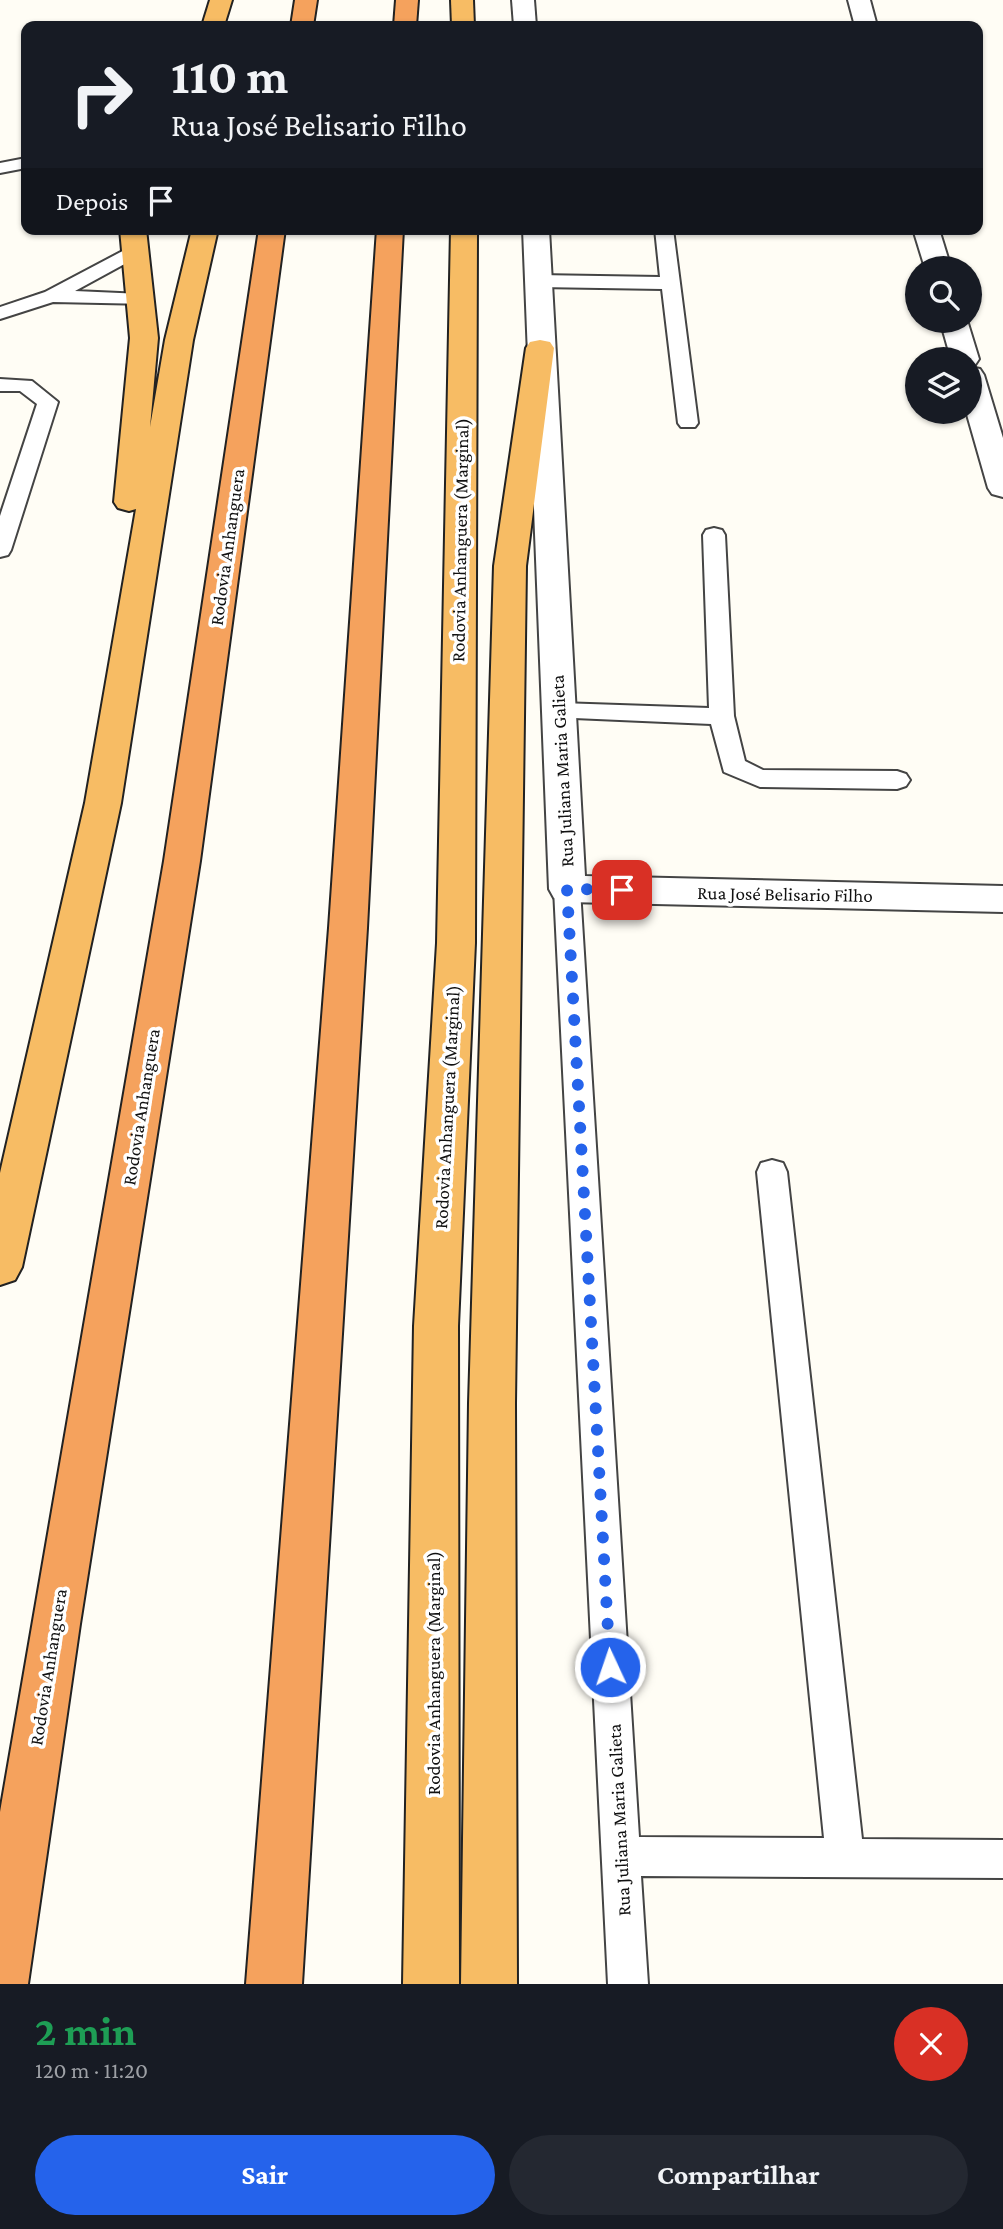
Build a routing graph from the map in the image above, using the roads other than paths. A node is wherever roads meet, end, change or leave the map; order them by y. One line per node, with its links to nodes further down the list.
1 (220, 0): 7 (highway)
2 (306, 0): 8 (highway)
3 (407, 0): 9 (highway)
4 (462, 0): 10 (highway)
5 (523, 0): 11 (street)
6 (859, 0): 12 (street)
7 (214, 21)
8 (303, 21)
9 (405, 21)
10 (463, 21)
11 (525, 21)
12 (865, 21)
13 (21, 166): 14 (lane)
14 (0, 168)
15 (133, 235): 26 (lane); 27 (highway)
16 (204, 235): 39 (highway)
17 (271, 235): 47 (highway, Rodovia Anhanguera)
18 (390, 235): 48 (highway)
19 (464, 235): 49 (highway, Rodovia Anhanguera (Marginal))
20 (536, 235): 24 (street, Rua Juliana Maria Galieta)
21 (665, 235): 25 (lane)
22 (928, 235): 23 (street)
23 (934, 256)
24 (538, 281): 25 (lane); 29 (street, Rua Juliana Maria Galieta)
25 (671, 283): 32 (lane)
26 (52, 296): 27 (lane); 28 (lane)
27 (142, 300): 39 (highway)
28 (0, 313)
29 (540, 348): 36 (street, Rua Juliana Maria Galieta); 50 (highway)
30 (0, 385): 35 (lane)
31 (982, 416): 33 (street)
32 (688, 423)
33 (1003, 488)
34 (714, 535): 37 (lane)
35 (0, 550)
36 (560, 711): 37 (lane); 40 (street, Rua Juliana Maria Galieta)
37 (722, 716): 38 (lane)
38 (897, 780)
39 (103, 803): 43 (highway)
40 (567, 889): 41 (street, Rua José Belisario Filho); 44 (lane, Rua Juliana Maria Galieta)
41 (1003, 898)
42 (772, 1172): 45 (lane)
43 (0, 1267)
44 (621, 1856): 45 (lane); 51 (lane, Rua Juliana Maria Galieta)
45 (845, 1859): 46 (lane)
46 (1003, 1860)
47 (0, 1984)
48 (274, 1984)
49 (431, 1984)
50 (489, 1984)
51 (628, 1984)

